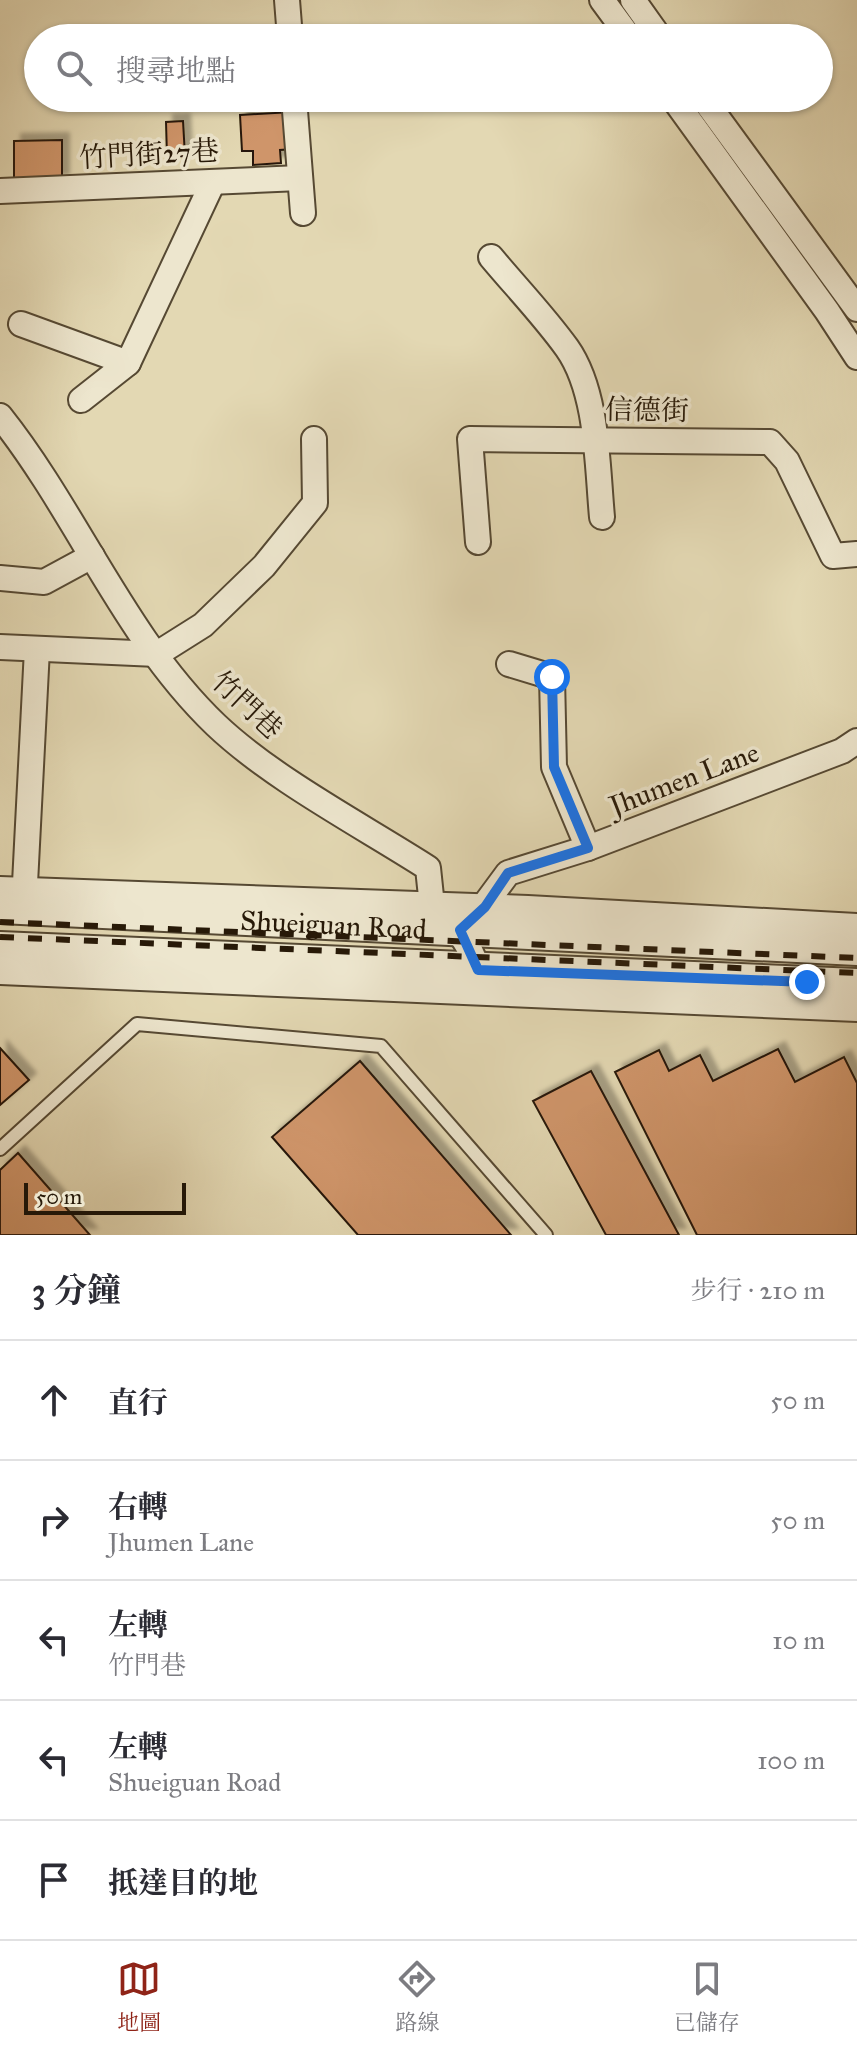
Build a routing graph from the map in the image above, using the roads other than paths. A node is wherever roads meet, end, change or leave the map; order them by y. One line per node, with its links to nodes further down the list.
1 (287, 0): 4 (street)
2 (602, 0): 5 (street)
3 (633, 0): 6 (street)
4 (289, 24)
5 (620, 24)
6 (650, 24)
7 (295, 112): 10 (street)
8 (683, 112): 17 (street)
9 (713, 112): 15 (street)
10 (300, 178): 11 (street, 竹門街27巷); 13 (street)
11 (213, 182): 12 (street, 竹門街27巷); 18 (street)
12 (0, 191)
13 (303, 213)
14 (491, 257): 22 (street)
15 (857, 309)
16 (21, 324): 18 (street)
17 (857, 357)
18 (128, 363): 19 (street)
19 (81, 400)
20 (0, 416): 26 (street, 竹門巷)
21 (314, 439): 30 (street)
22 (595, 439): 23 (street); 24 (street, 信德街); 25 (street, 信德街)
23 (602, 517)
24 (478, 542)
25 (857, 554)
26 (92, 556): 27 (street); 30 (street, 竹門巷)
27 (0, 578)
28 (0, 647): 29 (street)
29 (37, 649): 30 (street); 35 (street)
30 (157, 654): 36 (street, 竹門巷)
31 (509, 664): 33 (street)
32 (857, 741): 33 (street, Jhumen Lane)
33 (588, 848): 37 (street, Jhumen Lane)
34 (0, 889): 35 (street, Shueiguan Road)
35 (16, 902): 36 (street, Shueiguan Road); 39 (street, Shueiguan Road)
36 (432, 906): 37 (street, Shueiguan Road); 39 (street)
37 (485, 907): 38 (street, Shueiguan Road); 39 (street, Jhumen Lane)
38 (857, 926)
39 (460, 930): 41 (street, Shueiguan Road); 43 (street)
40 (0, 947): 43 (street, Shueiguan Road)
41 (857, 950)
42 (0, 972): 43 (street, Shueiguan Road)
43 (480, 981): 44 (street, Shueiguan Road); 45 (street, Shueiguan Road)
44 (857, 984)
45 (857, 1009)
46 (0, 1149): 47 (lane)
47 (546, 1235)

